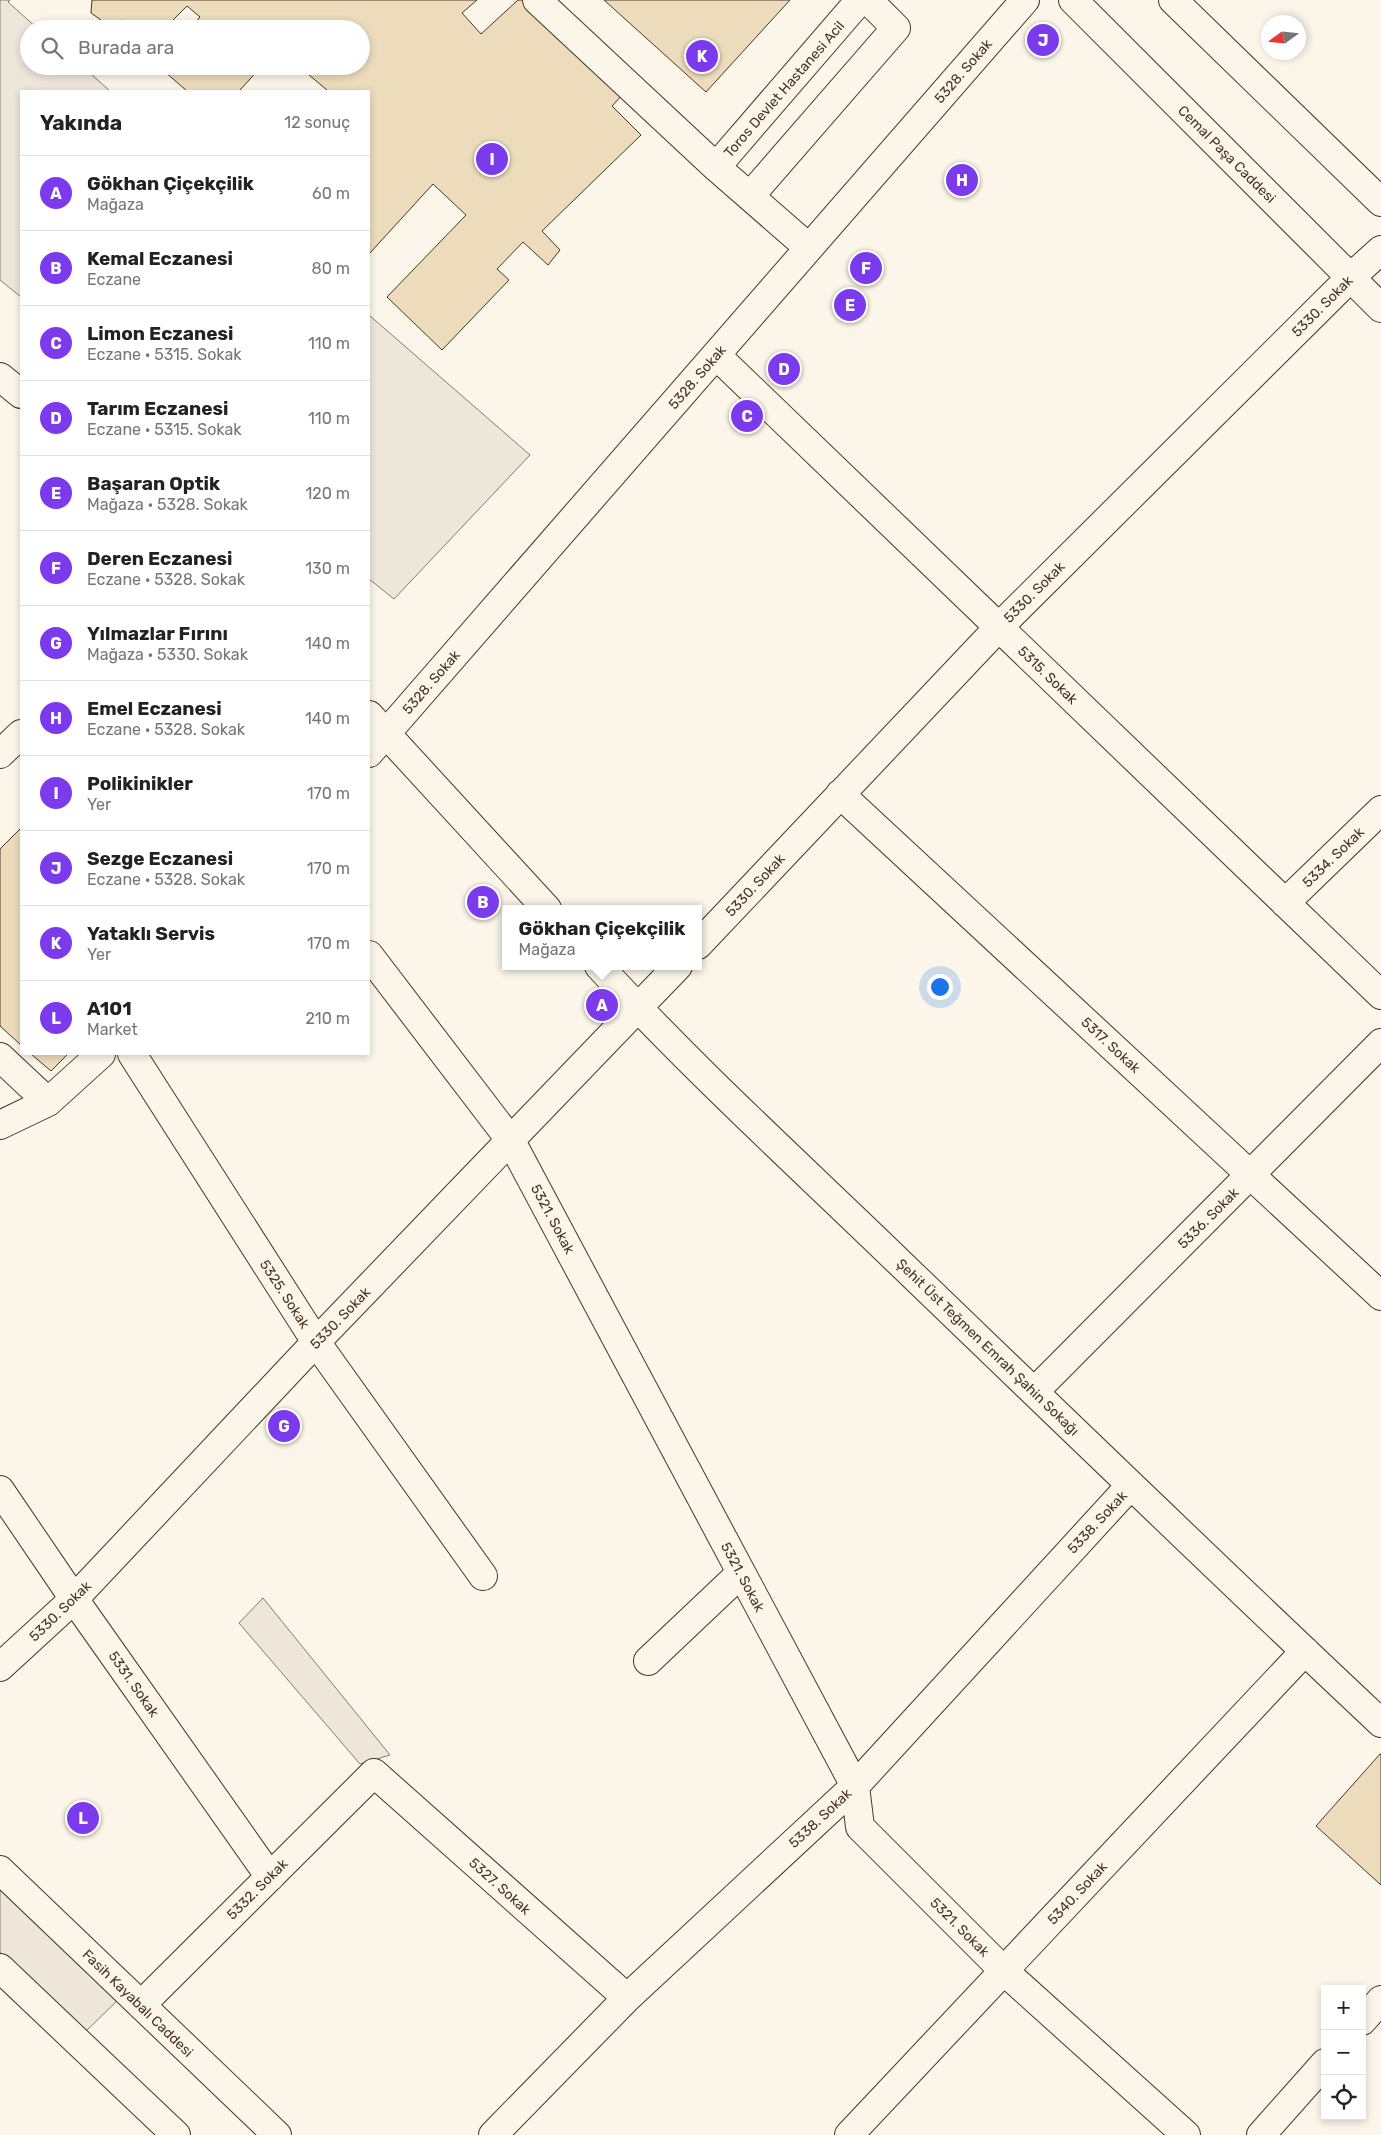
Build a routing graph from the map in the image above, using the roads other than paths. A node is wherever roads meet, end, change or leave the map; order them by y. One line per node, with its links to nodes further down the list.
1 (537, 0): 7 (street)
2 (860, 0): 7 (street, Toros Devlet Hastanesi Acil)
3 (868, 0): 8 (street)
4 (1024, 0): 10 (street, 5328. Sokak)
5 (1073, 0): 12 (street, Cemal Paşa Caddesi)
6 (1173, 0): 9 (street)
7 (716, 167): 8 (street, Toros Devlet Hastanesi Acil)
8 (750, 196): 10 (street, Toros Devlet Hastanesi Acil)
9 (1381, 202)
10 (809, 248): 14 (street, 5328. Sokak)
11 (1381, 250): 12 (street, 5330. Sokak)
12 (1351, 277): 13 (street, Cemal Paşa Caddesi); 17 (street, 5330. Sokak)
13 (1381, 308)
14 (716, 355): 17 (street, 5315. Sokak); 18 (street, 5328. Sokak)
15 (0, 377): 16 (street)
16 (20, 393)
17 (999, 627): 21 (street, 5330. Sokak); 23 (street, 5315. Sokak)
18 (375, 734): 24 (street)
19 (20, 735): 20 (street)
20 (0, 754)
21 (840, 794): 25 (street, 5330. Sokak); 38 (street, 5317. Sokak)
22 (1381, 810): 23 (street, 5334. Sokak)
23 (1286, 903): 29 (street, 5315. Sokak)
24 (542, 905)
25 (702, 941)
26 (370, 956): 37 (street, 5321. Sokak)
27 (603, 970): 30 (street, Şehit Üst Teğmen Emrah Şahin Sokağı)
28 (674, 970): 30 (street, 5330. Sokak)
29 (1381, 995)
30 (638, 1008): 37 (street, 5330. Sokak); 41 (street, Şehit Üst Teğmen Emrah Şahin Sokağı)
31 (1381, 1043): 38 (street, 5336. Sokak)
32 (100, 1055): 35 (street)
33 (133, 1055): 40 (street, 5325. Sokak)
34 (0, 1057): 35 (street)
35 (48, 1102): 36 (street)
36 (0, 1125)
37 (511, 1141): 40 (street, 5330. Sokak); 44 (street, 5321. Sokak)
38 (1251, 1175): 39 (street, 5317. Sokak); 41 (street, 5336. Sokak)
39 (1381, 1296)
40 (316, 1342): 45 (street, 5325. Sokak); 46 (street, 5330. Sokak)
41 (1034, 1392): 42 (street, Şehit Üst Teğmen Emrah Şahin Sokağı)
42 (1131, 1485): 47 (street, Şehit Üst Teğmen Emrah Şahin Sokağı); 52 (street, 5338. Sokak)
43 (0, 1490): 46 (street, 5331. Sokak)
44 (741, 1573): 48 (street); 52 (street, 5321. Sokak)
45 (483, 1576)
46 (74, 1599): 49 (street, 5330. Sokak); 54 (street, 5331. Sokak)
47 (1305, 1651): 50 (street, Şehit Üst Teğmen Emrah Şahin Sokağı); 56 (street, 5340. Sokak)
48 (648, 1661)
49 (0, 1668)
50 (1381, 1723)
51 (374, 1773): 54 (street, 5332. Sokak); 57 (street, 5327. Sokak)
52 (855, 1786): 56 (street, 5321. Sokak); 57 (street, 5338. Sokak)
53 (0, 1870): 59 (street, Fasih Kayabalı Caddesi)
54 (270, 1877): 59 (street, 5332. Sokak)
55 (0, 1968): 63 (street)
56 (1004, 1971): 66 (street, 5340. Sokak); 67 (street, 5321. Sokak)
57 (627, 1998): 65 (street, 5338. Sokak)
58 (1381, 2000): 60 (street)
59 (141, 2005): 64 (street, Fasih Kayabalı Caddesi)
60 (1366, 2017)
61 (1321, 2068): 62 (street)
62 (1268, 2132)
63 (176, 2135)
64 (277, 2135)
65 (493, 2135)
66 (849, 2135)
67 (1186, 2135)

